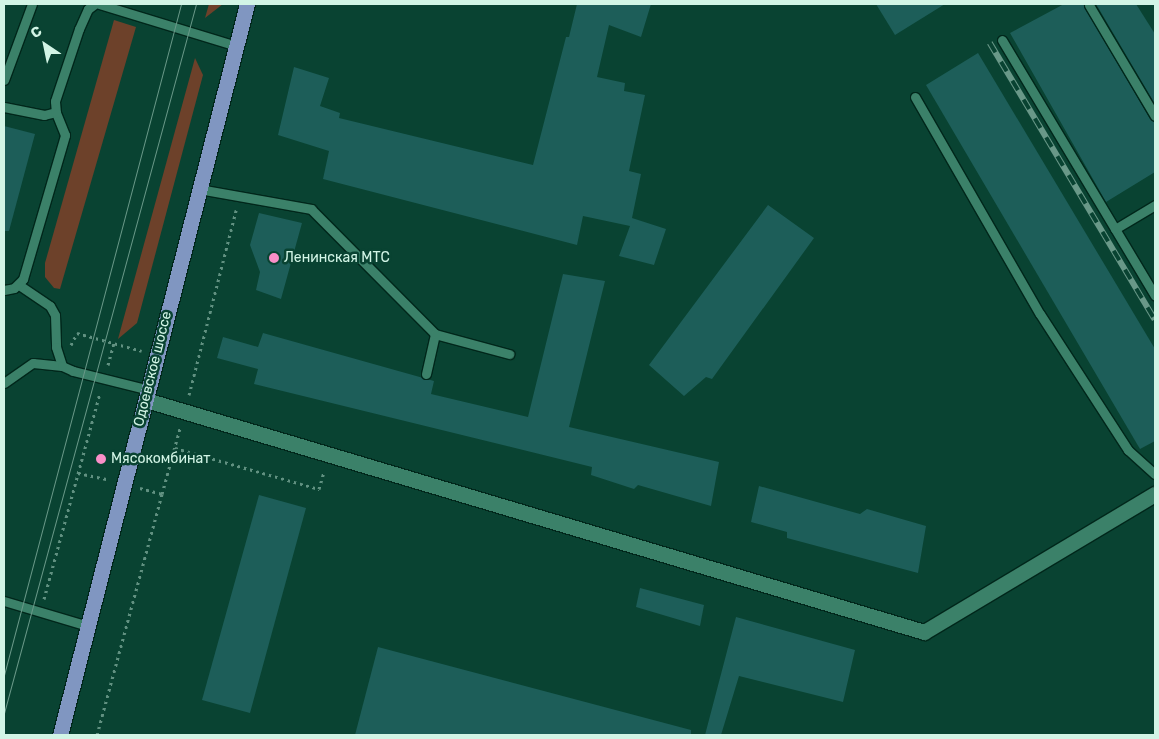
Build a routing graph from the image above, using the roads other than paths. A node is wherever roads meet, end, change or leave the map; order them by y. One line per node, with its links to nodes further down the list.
1 (32, 4): 8 (lane)
2 (95, 4): 11 (lane)
3 (104, 4): 7 (lane)
4 (247, 4): 7 (main road, Одоевское шоссе)
5 (1089, 5): 12 (lane)
6 (1002, 40): 15 (lane)
7 (236, 46): 13 (main road, Одоевское шоссе)
8 (4, 80)
9 (915, 97): 25 (lane)
10 (4, 107): 11 (lane)
11 (56, 112): 16 (lane)
12 (1155, 116)
13 (199, 189): 19 (lane); 24 (main road, Одоевское шоссе)
14 (1155, 205): 15 (lane)
15 (1115, 229): 18 (lane)
16 (19, 284): 17 (lane); 21 (lane)
17 (4, 290)
18 (1155, 296)
19 (435, 334): 20 (lane); 22 (lane)
20 (509, 354)
21 (62, 366): 23 (lane); 24 (lane)
22 (426, 374)
23 (4, 383)
24 (147, 395): 26 (street); 28 (main road, Одоевское шоссе)
25 (1155, 474)
26 (1155, 494)
27 (4, 601): 28 (lane)
28 (88, 626): 29 (main road, Одоевское шоссе)
29 (60, 735)

